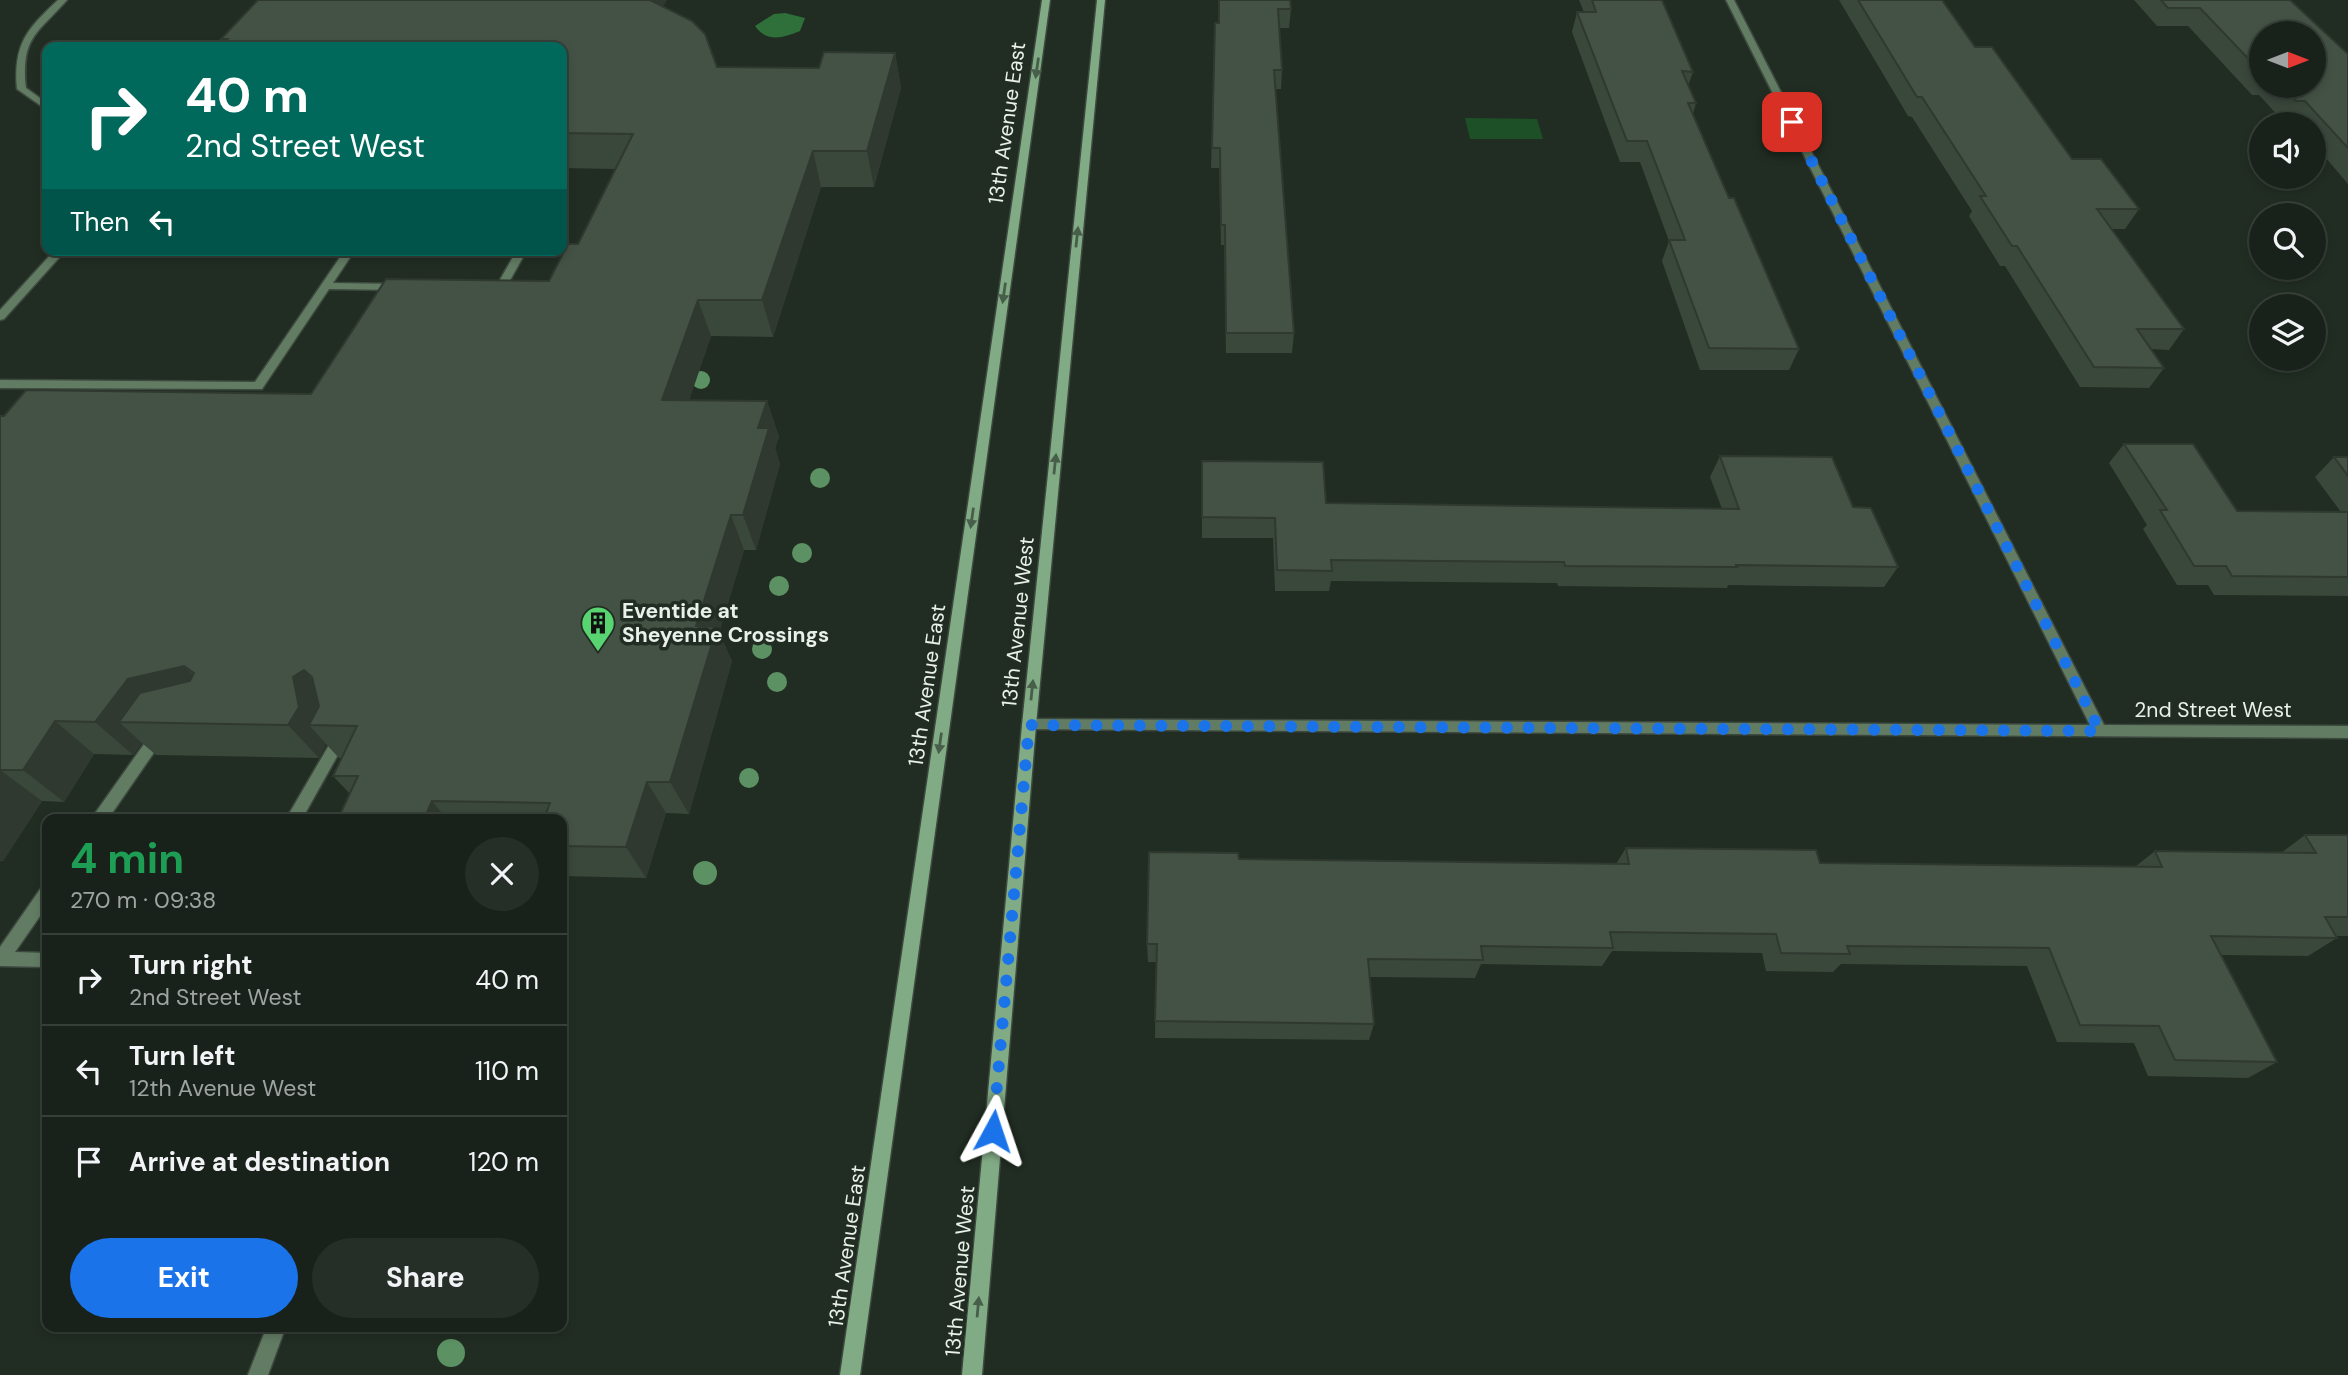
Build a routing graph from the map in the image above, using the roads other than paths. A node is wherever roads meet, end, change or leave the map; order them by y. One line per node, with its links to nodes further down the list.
1 (63, 0): 5 (street)
2 (1046, 0): 26 (main road, 13th Avenue East, one-way to 26)
3 (1101, 0): 16 (main road, 13th Avenue West, one-way to 3)
4 (1730, 0): 17 (street)
5 (42, 103)
6 (56, 256): 12 (street)
7 (346, 256): 9 (street)
8 (519, 256): 11 (street)
9 (326, 286): 10 (street); 13 (street)
10 (407, 287)
11 (474, 288)
12 (0, 317)
13 (0, 384)
14 (169, 719): 19 (street)
15 (334, 721): 20 (street)
16 (1029, 725): 17 (street, 2nd Street West); 27 (main road, 13th Avenue West, one-way to 16)
17 (2100, 731): 18 (street, 2nd Street West)
18 (2348, 732)
19 (102, 814)
20 (296, 814)
21 (42, 900): 22 (street)
22 (0, 959): 23 (street)
23 (42, 960)
24 (275, 1332): 25 (street)
25 (258, 1375)
26 (850, 1375)
27 (972, 1375)

